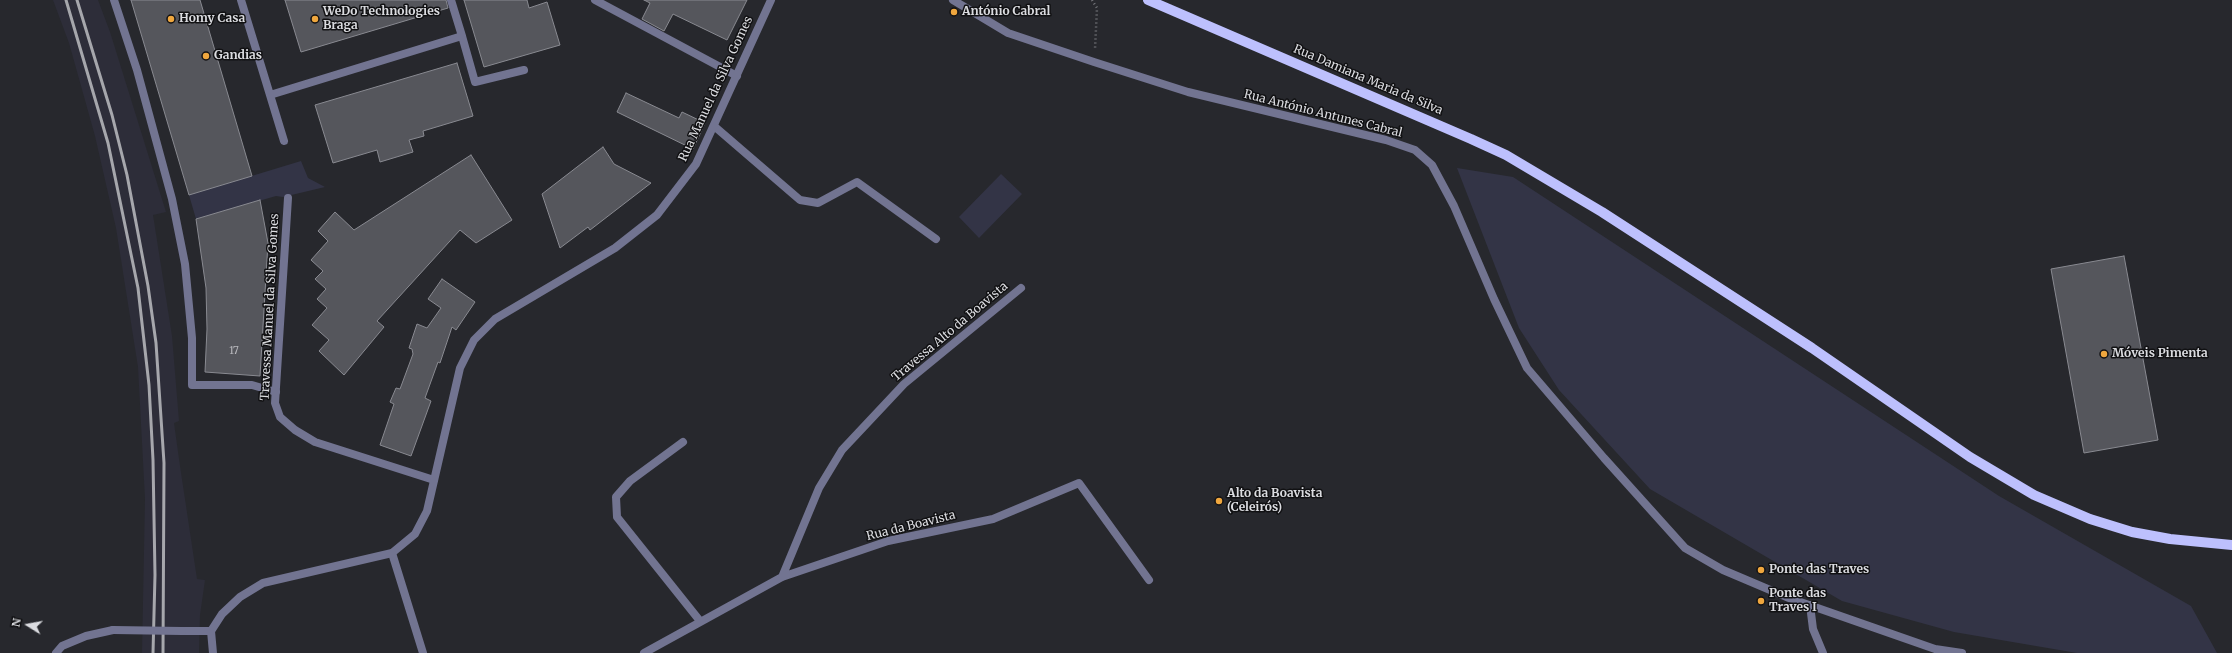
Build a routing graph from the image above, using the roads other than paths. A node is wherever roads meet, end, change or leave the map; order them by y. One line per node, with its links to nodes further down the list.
1 (114, 0): 17 (street)
2 (241, 0): 11 (street)
3 (451, 0): 8 (street)
4 (595, 0): 10 (street)
5 (771, 0): 10 (street, Rua Manuel da Silva Gomes)
6 (953, 0): 24 (street, Rua António Antunes Cabral)
7 (1148, 0): 20 (main road, Rua Damiana Maria da Silva)
8 (462, 36): 9 (street); 11 (street)
9 (524, 70)
10 (737, 76): 12 (street, Rua Manuel da Silva Gomes)
11 (270, 95): 13 (street)
12 (714, 126): 15 (street); 19 (street, Rua Manuel da Silva Gomes)
13 (284, 141)
14 (288, 198): 17 (street, Travessa Manuel da Silva Gomes)
15 (936, 240)
16 (1021, 288): 22 (street, Travessa Alto da Boavista)
17 (276, 392): 19 (street, Travessa Manuel da Silva Gomes)
18 (683, 442): 25 (street)
19 (434, 480): 21 (street, Rua Manuel da Silva Gomes)
20 (2232, 545)
21 (392, 553): 26 (street, Rua Manuel da Silva Gomes); 29 (street)
22 (782, 577): 23 (street, Rua da Boavista); 25 (street, Rua da Boavista)
23 (1149, 580)
24 (1810, 605): 31 (street); 32 (street, Rua António Antunes Cabral)
25 (700, 621): 30 (street, Rua da Boavista)
26 (211, 631): 27 (street, bridge); 28 (street)
27 (56, 653)
28 (213, 653)
29 (423, 653)
30 (644, 653)
31 (1823, 653)
32 (1962, 653)

